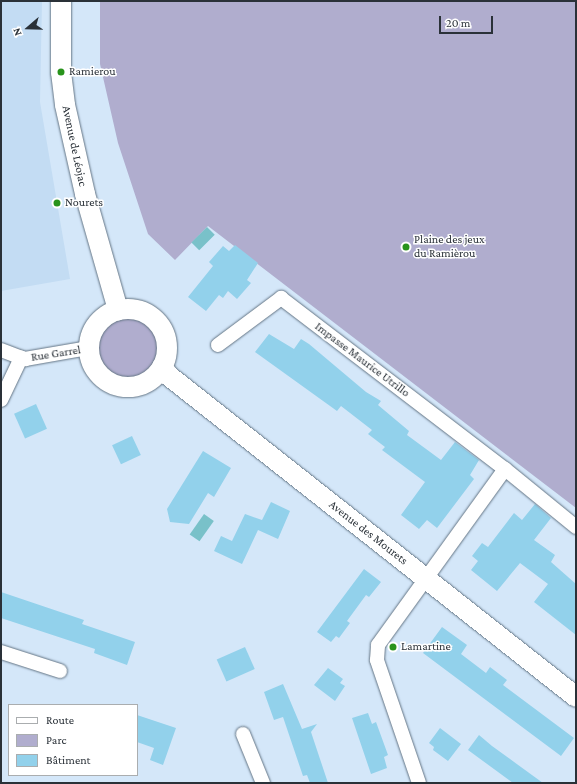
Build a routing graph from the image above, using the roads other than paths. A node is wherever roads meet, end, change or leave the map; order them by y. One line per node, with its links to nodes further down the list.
1 (61, 1): 2 (main road, Avenue de Léojac)
2 (118, 310): 4 (main road); 7 (main road)
3 (218, 345): 9 (street, Impasse Maurice Utrillo)
4 (89, 348): 6 (street, Rue Garrel); 7 (main road)
5 (1, 350): 6 (street)
6 (21, 358): 8 (street, Rue Garrel)
7 (162, 367): 11 (main road, Avenue des Mourets)
8 (1, 400)
9 (505, 469): 10 (street, Impasse Maurice Utrillo); 11 (street)
10 (576, 527)
11 (427, 580): 14 (main road, Avenue des Mourets); 17 (street)
12 (1, 652): 13 (street)
13 (60, 672)
14 (576, 697)
15 (243, 734): 16 (street)
16 (263, 783)
17 (419, 783)

